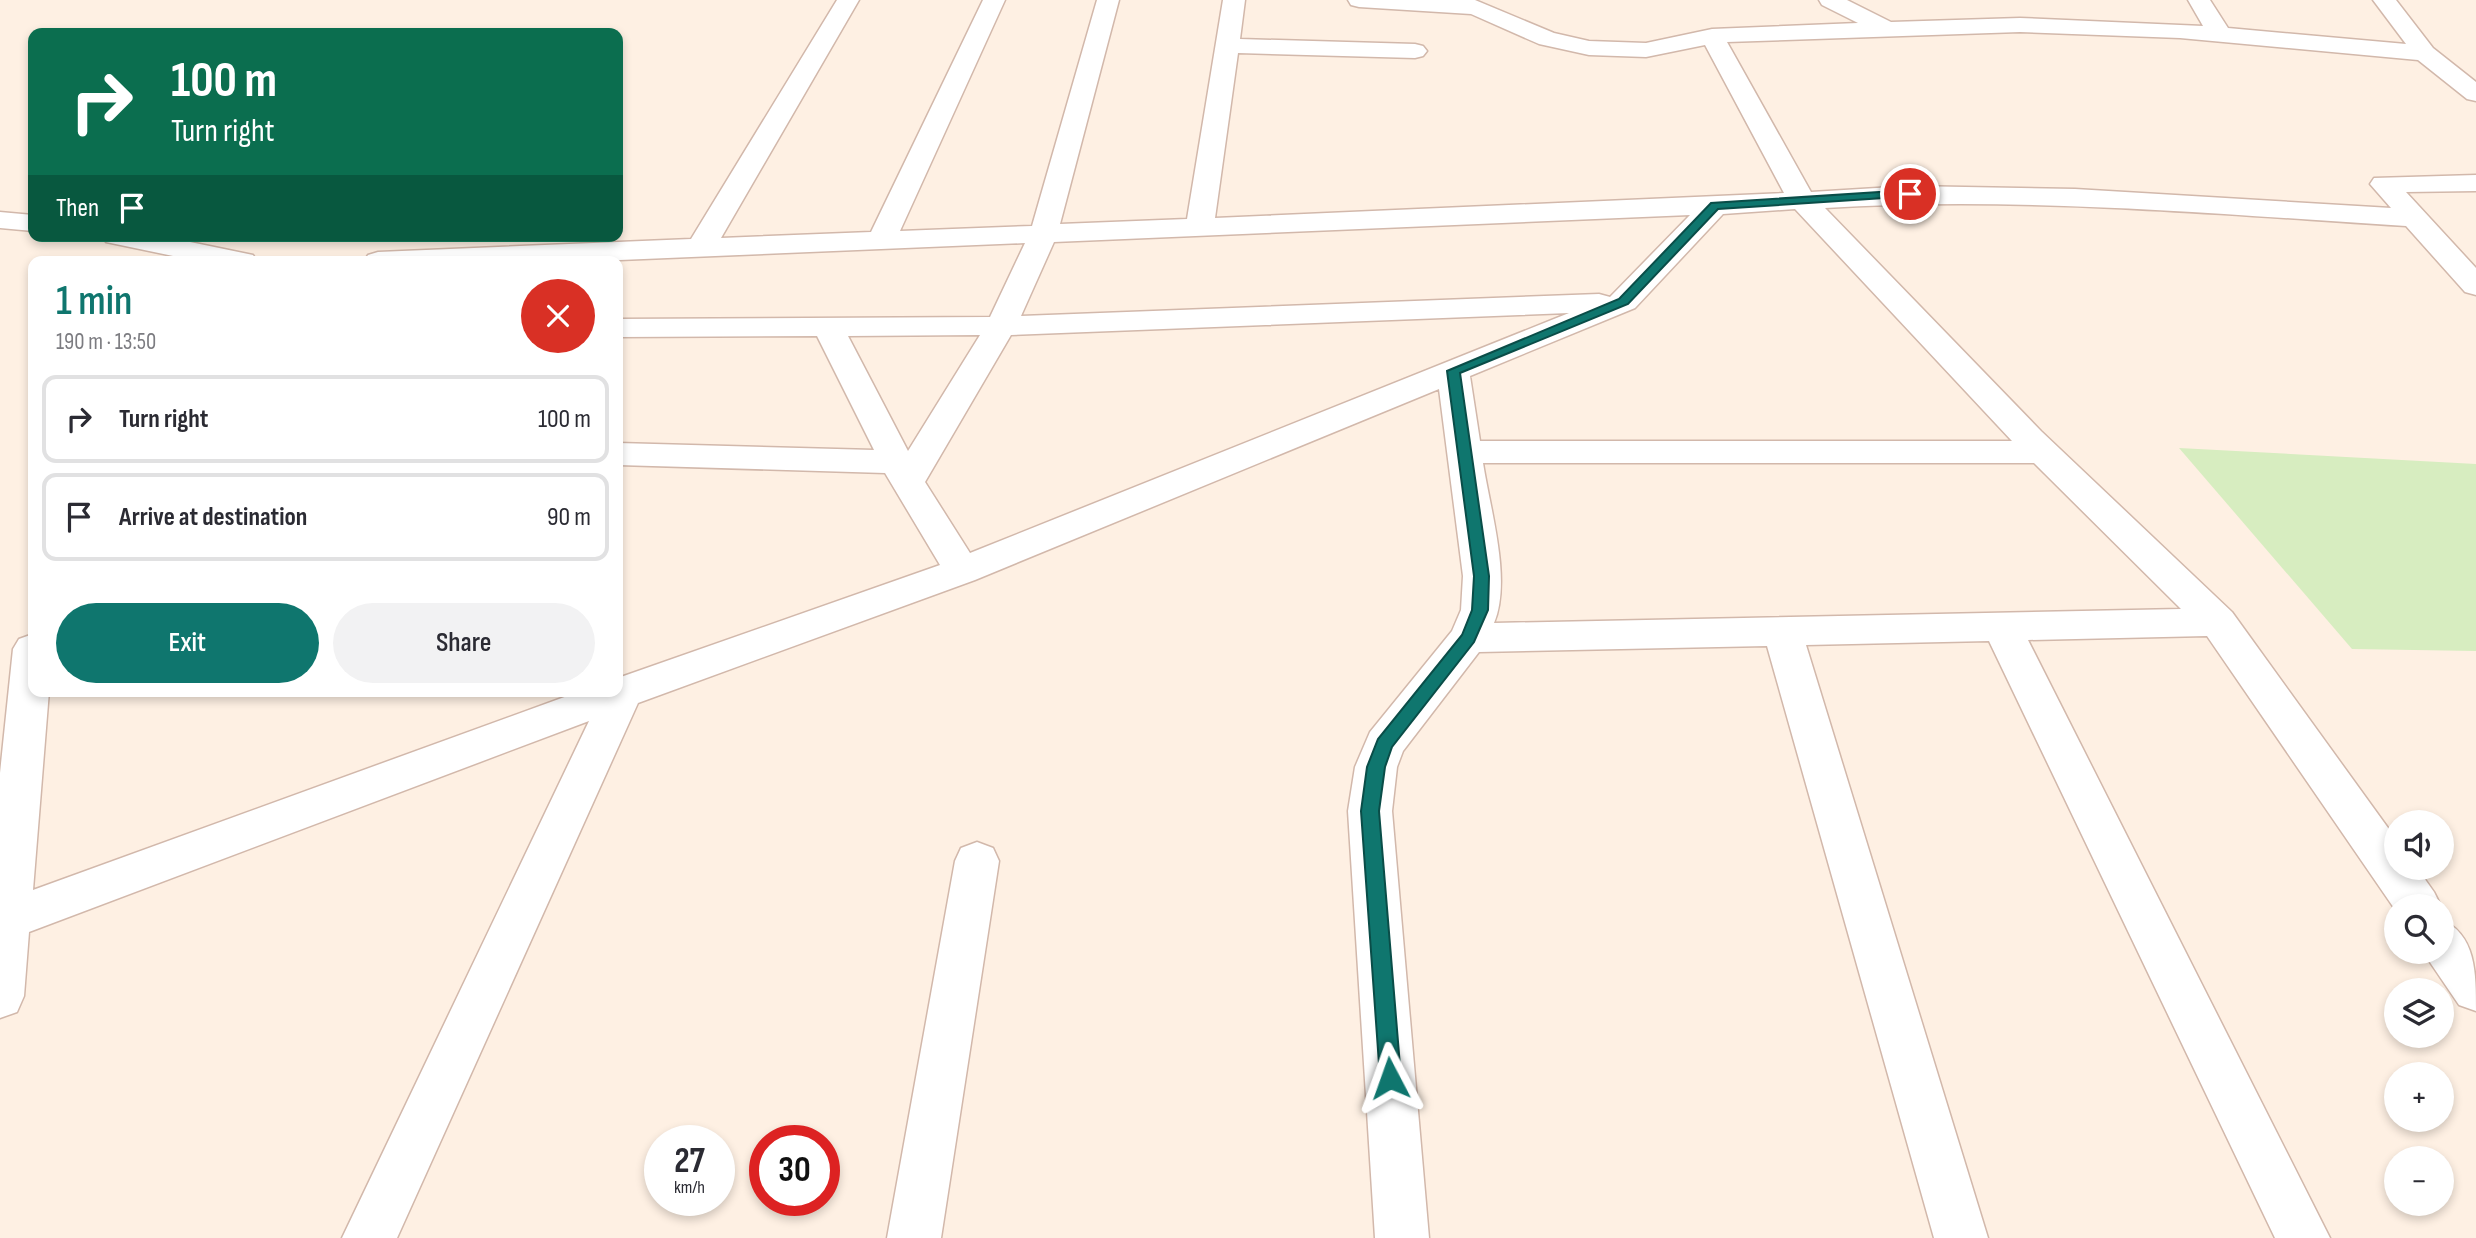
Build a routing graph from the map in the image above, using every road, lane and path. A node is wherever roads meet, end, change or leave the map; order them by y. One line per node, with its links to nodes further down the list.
1 (848, 0): 26 (street)
2 (994, 0): 24 (street)
3 (1108, 0): 23 (street)
4 (1234, 0): 12 (street)
5 (1359, 0): 11 (street)
6 (1830, 0): 9 (street)
7 (2199, 0): 10 (street)
8 (2384, 0): 14 (street)
9 (1886, 29): 10 (street); 11 (street)
10 (2220, 35): 14 (street)
11 (1712, 36): 17 (street)
12 (1226, 46): 13 (street); 22 (street)
13 (1415, 51)
14 (2425, 53): 15 (street)
15 (2476, 94)
16 (2476, 183): 19 (street)
17 (1801, 199): 18 (street); 19 (street); 36 (street)
18 (1715, 206): 22 (street); 30 (street)
19 (2416, 218): 29 (street)
20 (0, 220): 21 (street)
21 (28, 223)
22 (1200, 225): 23 (street)
23 (1044, 232): 24 (street); 31 (street)
24 (882, 239): 26 (street)
25 (146, 242): 27 (street)
26 (701, 247): 28 (street)
27 (218, 256)
28 (493, 256)
29 (2476, 286)
30 (1624, 302): 31 (street); 34 (street)
31 (1001, 326): 32 (street); 38 (street)
32 (828, 327): 33 (street); 38 (street)
33 (623, 328)
34 (1453, 371): 35 (street); 39 (street)
35 (1464, 452): 36 (street); 43 (street)
36 (2041, 452): 40 (street)
37 (623, 454): 38 (street)
38 (902, 472): 39 (street)
39 (962, 571): 45 (street)
40 (2218, 622): 41 (street); 50 (street)
41 (2001, 626): 42 (street); 59 (street)
42 (1782, 631): 43 (street); 58 (street)
43 (1468, 638): 57 (street)
44 (28, 679): 48 (street)
45 (623, 692)
46 (609, 697): 51 (street)
47 (621, 697): 55 (street)
48 (11, 780): 51 (street)
49 (977, 861): 56 (street)
50 (2410, 894)
51 (7, 919): 54 (street)
52 (2454, 958): 53 (street)
53 (2476, 989)
54 (0, 996)
55 (369, 1238)
56 (914, 1238)
57 (1402, 1238)
58 (1961, 1238)
59 (2303, 1238)

